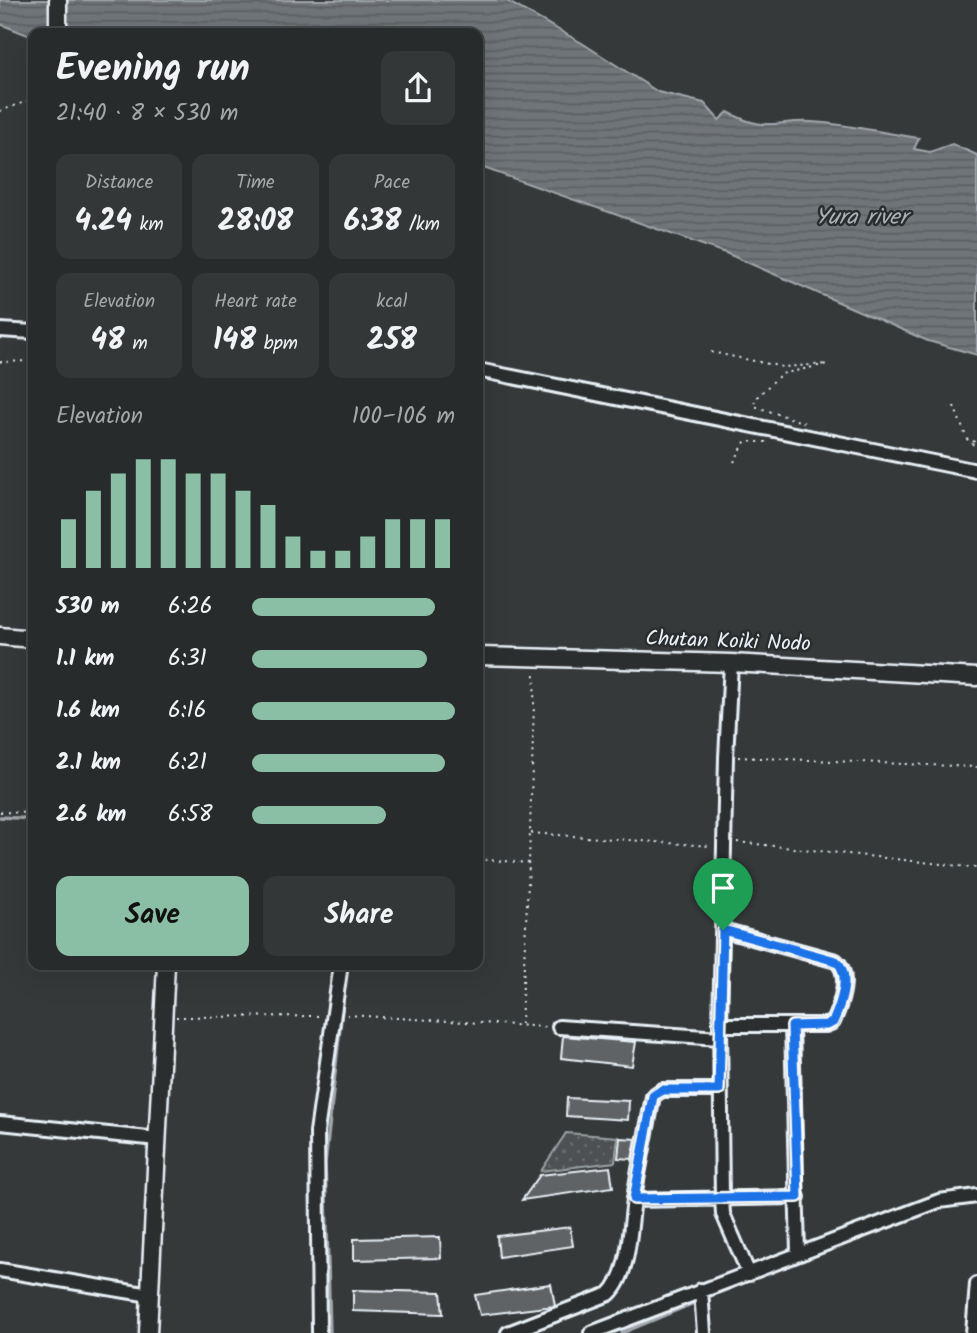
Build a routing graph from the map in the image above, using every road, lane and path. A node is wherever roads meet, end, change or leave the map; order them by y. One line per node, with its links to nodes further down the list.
1 (58, 0): 2 (street)
2 (58, 28)
3 (28, 101): 4 (path)
4 (0, 111)
5 (0, 330): 6 (street)
6 (28, 332)
7 (711, 352): 12 (path)
8 (28, 361): 9 (path)
9 (0, 362)
10 (483, 371): 18 (street)
11 (954, 406): 15 (path)
12 (805, 423)
13 (977, 438): 15 (path)
14 (775, 443): 17 (path)
15 (972, 443): 16 (path)
16 (977, 448)
17 (734, 462)
18 (977, 471)
19 (0, 636): 20 (street)
20 (28, 639)
21 (483, 656): 22 (street, Chutan Koiki Nodo)
22 (535, 656): 23 (street, Chutan Koiki Nodo); 29 (path)
23 (731, 663): 24 (street, Chutan Koiki Nodo); 25 (street)
24 (977, 677)
25 (726, 757): 26 (path); 30 (street)
26 (977, 767)
27 (0, 811): 28 (path)
28 (28, 813)
29 (530, 833): 30 (path); 32 (path)
30 (726, 844): 33 (path); 34 (street)
31 (483, 859): 32 (path)
32 (529, 863): 39 (path)
33 (977, 868)
34 (723, 930): 40 (street); 42 (street)
35 (166, 970): 37 (street)
36 (340, 970): 38 (street)
37 (164, 1016): 38 (path); 45 (street)
38 (334, 1016): 39 (path); 59 (street)
39 (521, 1025): 41 (path)
40 (792, 1026): 42 (street); 47 (street)
41 (559, 1027): 42 (street)
42 (720, 1031): 43 (street)
43 (719, 1090): 48 (street); 49 (street)
44 (0, 1123): 45 (street)
45 (158, 1139): 55 (street)
46 (977, 1196): 50 (street)
47 (798, 1197): 48 (street); 50 (street)
48 (722, 1198): 49 (street); 52 (street)
49 (634, 1199): 60 (street)
50 (798, 1253): 52 (street)
51 (0, 1270): 55 (street)
52 (749, 1274): 54 (street)
53 (977, 1284): 56 (street)
54 (701, 1290): 57 (street); 62 (street)
55 (150, 1296): 58 (street)
56 (976, 1307): 63 (street)
57 (610, 1329): 61 (street)
58 (149, 1333)
59 (319, 1333)
60 (508, 1333)
61 (591, 1333)
62 (704, 1333)
63 (973, 1333)

